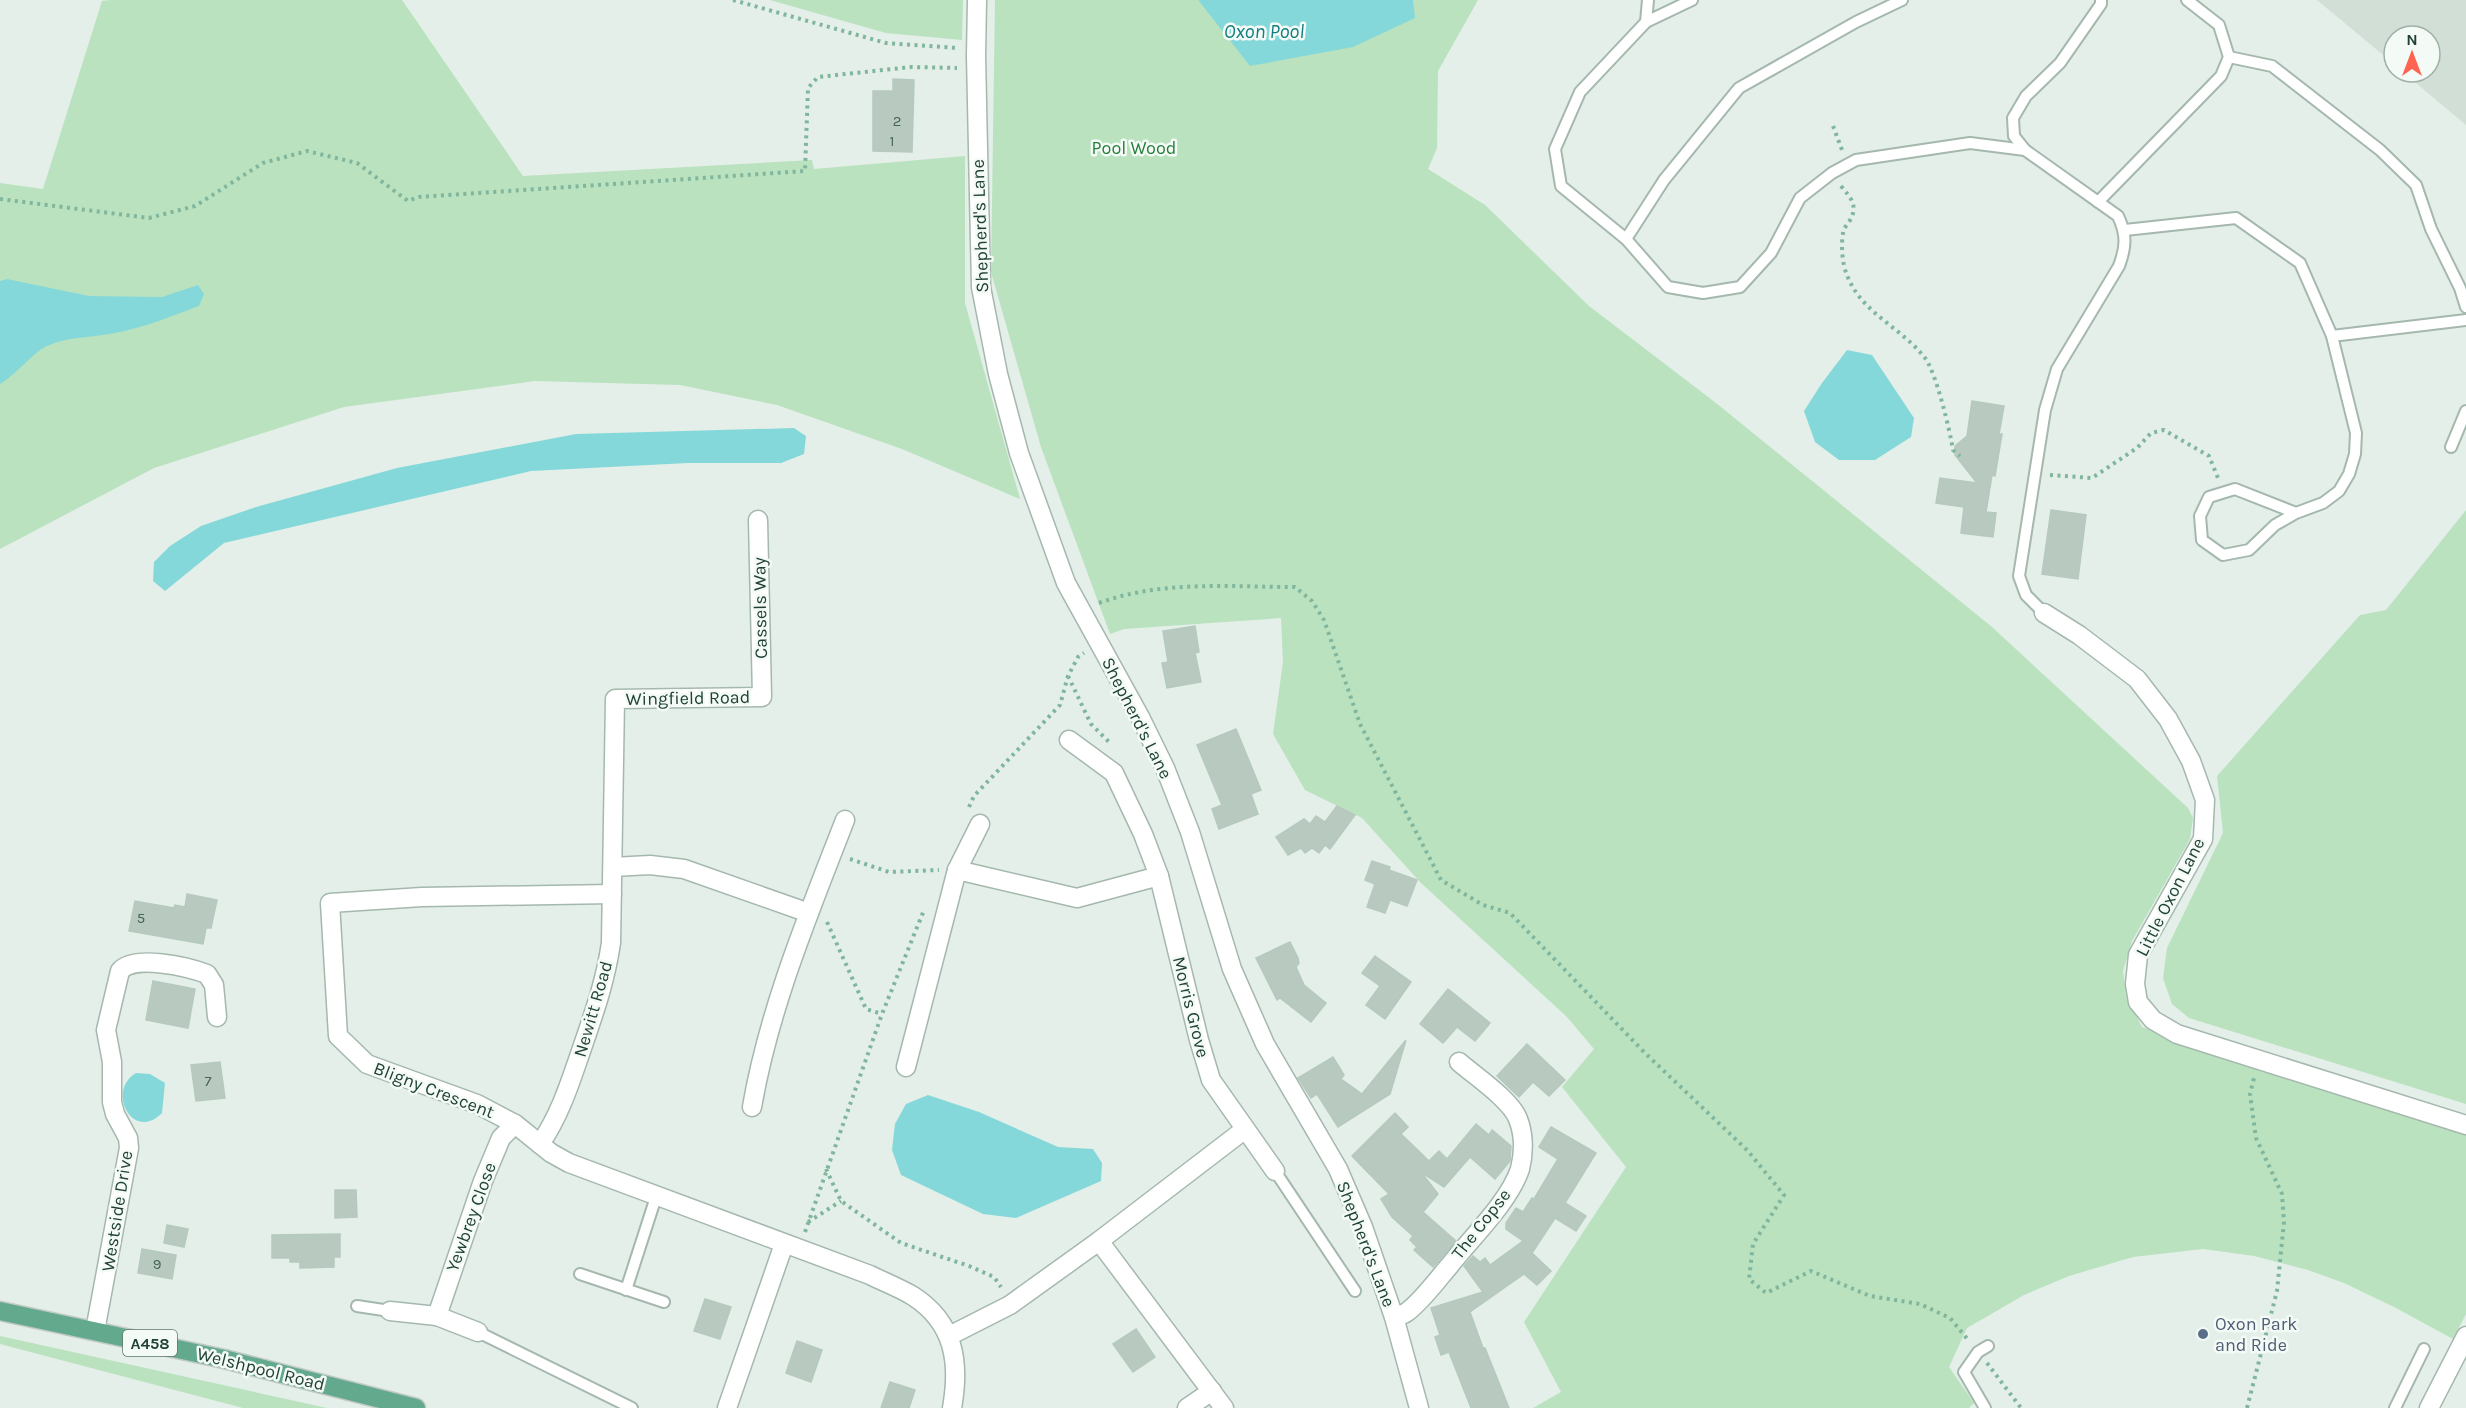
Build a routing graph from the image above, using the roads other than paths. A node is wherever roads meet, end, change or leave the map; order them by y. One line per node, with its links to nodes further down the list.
1 (977, 0): 51 (street, Shepherd's Lane)
2 (1648, 0): 7 (lane)
3 (1692, 0): 7 (lane)
4 (1902, 0): 12 (lane)
5 (2102, 0): 9 (lane)
6 (2187, 0): 8 (lane)
7 (1646, 22): 12 (lane)
8 (2229, 57): 10 (lane); 13 (lane)
9 (2025, 150): 10 (lane); 12 (lane)
10 (2098, 202): 11 (lane)
11 (2125, 230): 15 (lane); 20 (lane)
12 (1626, 239)
13 (2466, 307)
14 (2466, 320): 15 (lane)
15 (2332, 336): 18 (lane)
16 (2466, 411): 17 (lane)
17 (2451, 447)
18 (2296, 513): 18 (lane)
19 (758, 520): 21 (street, Cassels Way)
20 (2044, 613): 36 (street, Little Oxon Lane)
21 (762, 697): 22 (street, Wingfield Road)
22 (615, 699): 26 (street, Newitt Road)
23 (1069, 740): 28 (street, Morris Grove)
24 (845, 820): 30 (street)
25 (980, 824): 27 (street)
26 (613, 867): 29 (street, Newitt Road); 30 (street)
27 (957, 870): 28 (street); 33 (street)
28 (1159, 876): 37 (street, Morris Grove)
29 (612, 894): 35 (street, Bligny Crescent); 38 (street, Newitt Road)
30 (809, 914): 34 (street)
31 (217, 1017): 52 (street, Westside Drive)
32 (1459, 1062): 51 (street, The Copse)
33 (906, 1067)
34 (752, 1107)
35 (514, 1124): 38 (street, Bligny Crescent); 50 (street, Yewbrey Close)
36 (2466, 1125)
37 (1244, 1130): 39 (street, Morris Grove); 41 (street)
38 (540, 1144): 40 (street, Bligny Crescent)
39 (1275, 1172): 45 (lane)
40 (657, 1197): 42 (street, Bligny Crescent); 44 (lane)
41 (1099, 1241): 54 (street); 58 (street)
42 (784, 1244): 54 (street, Bligny Crescent); 61 (street)
43 (580, 1274): 44 (lane)
44 (626, 1290): 46 (lane)
45 (1355, 1291)
46 (663, 1302)
47 (357, 1306): 49 (lane)
48 (0, 1311): 52 (main road, Welshpool Road / A458)
49 (390, 1311): 50 (street)
50 (437, 1316): 53 (street)
51 (1394, 1317): 65 (street, Shepherd's Lane)
52 (95, 1331): 59 (main road, Welshpool Road / A458)
53 (478, 1332): 60 (lane)
54 (949, 1336): 62 (street, Bligny Crescent)
55 (2466, 1336): 68 (street)
56 (1983, 1349): 66 (lane)
57 (2424, 1349): 67 (lane)
58 (1212, 1391): 63 (street); 64 (street)
59 (416, 1408)
60 (633, 1408)
61 (727, 1408)
62 (952, 1408)
63 (1187, 1408)
64 (1224, 1408)
65 (1419, 1408)
66 (1985, 1408)
67 (2395, 1408)
68 (2429, 1408)

